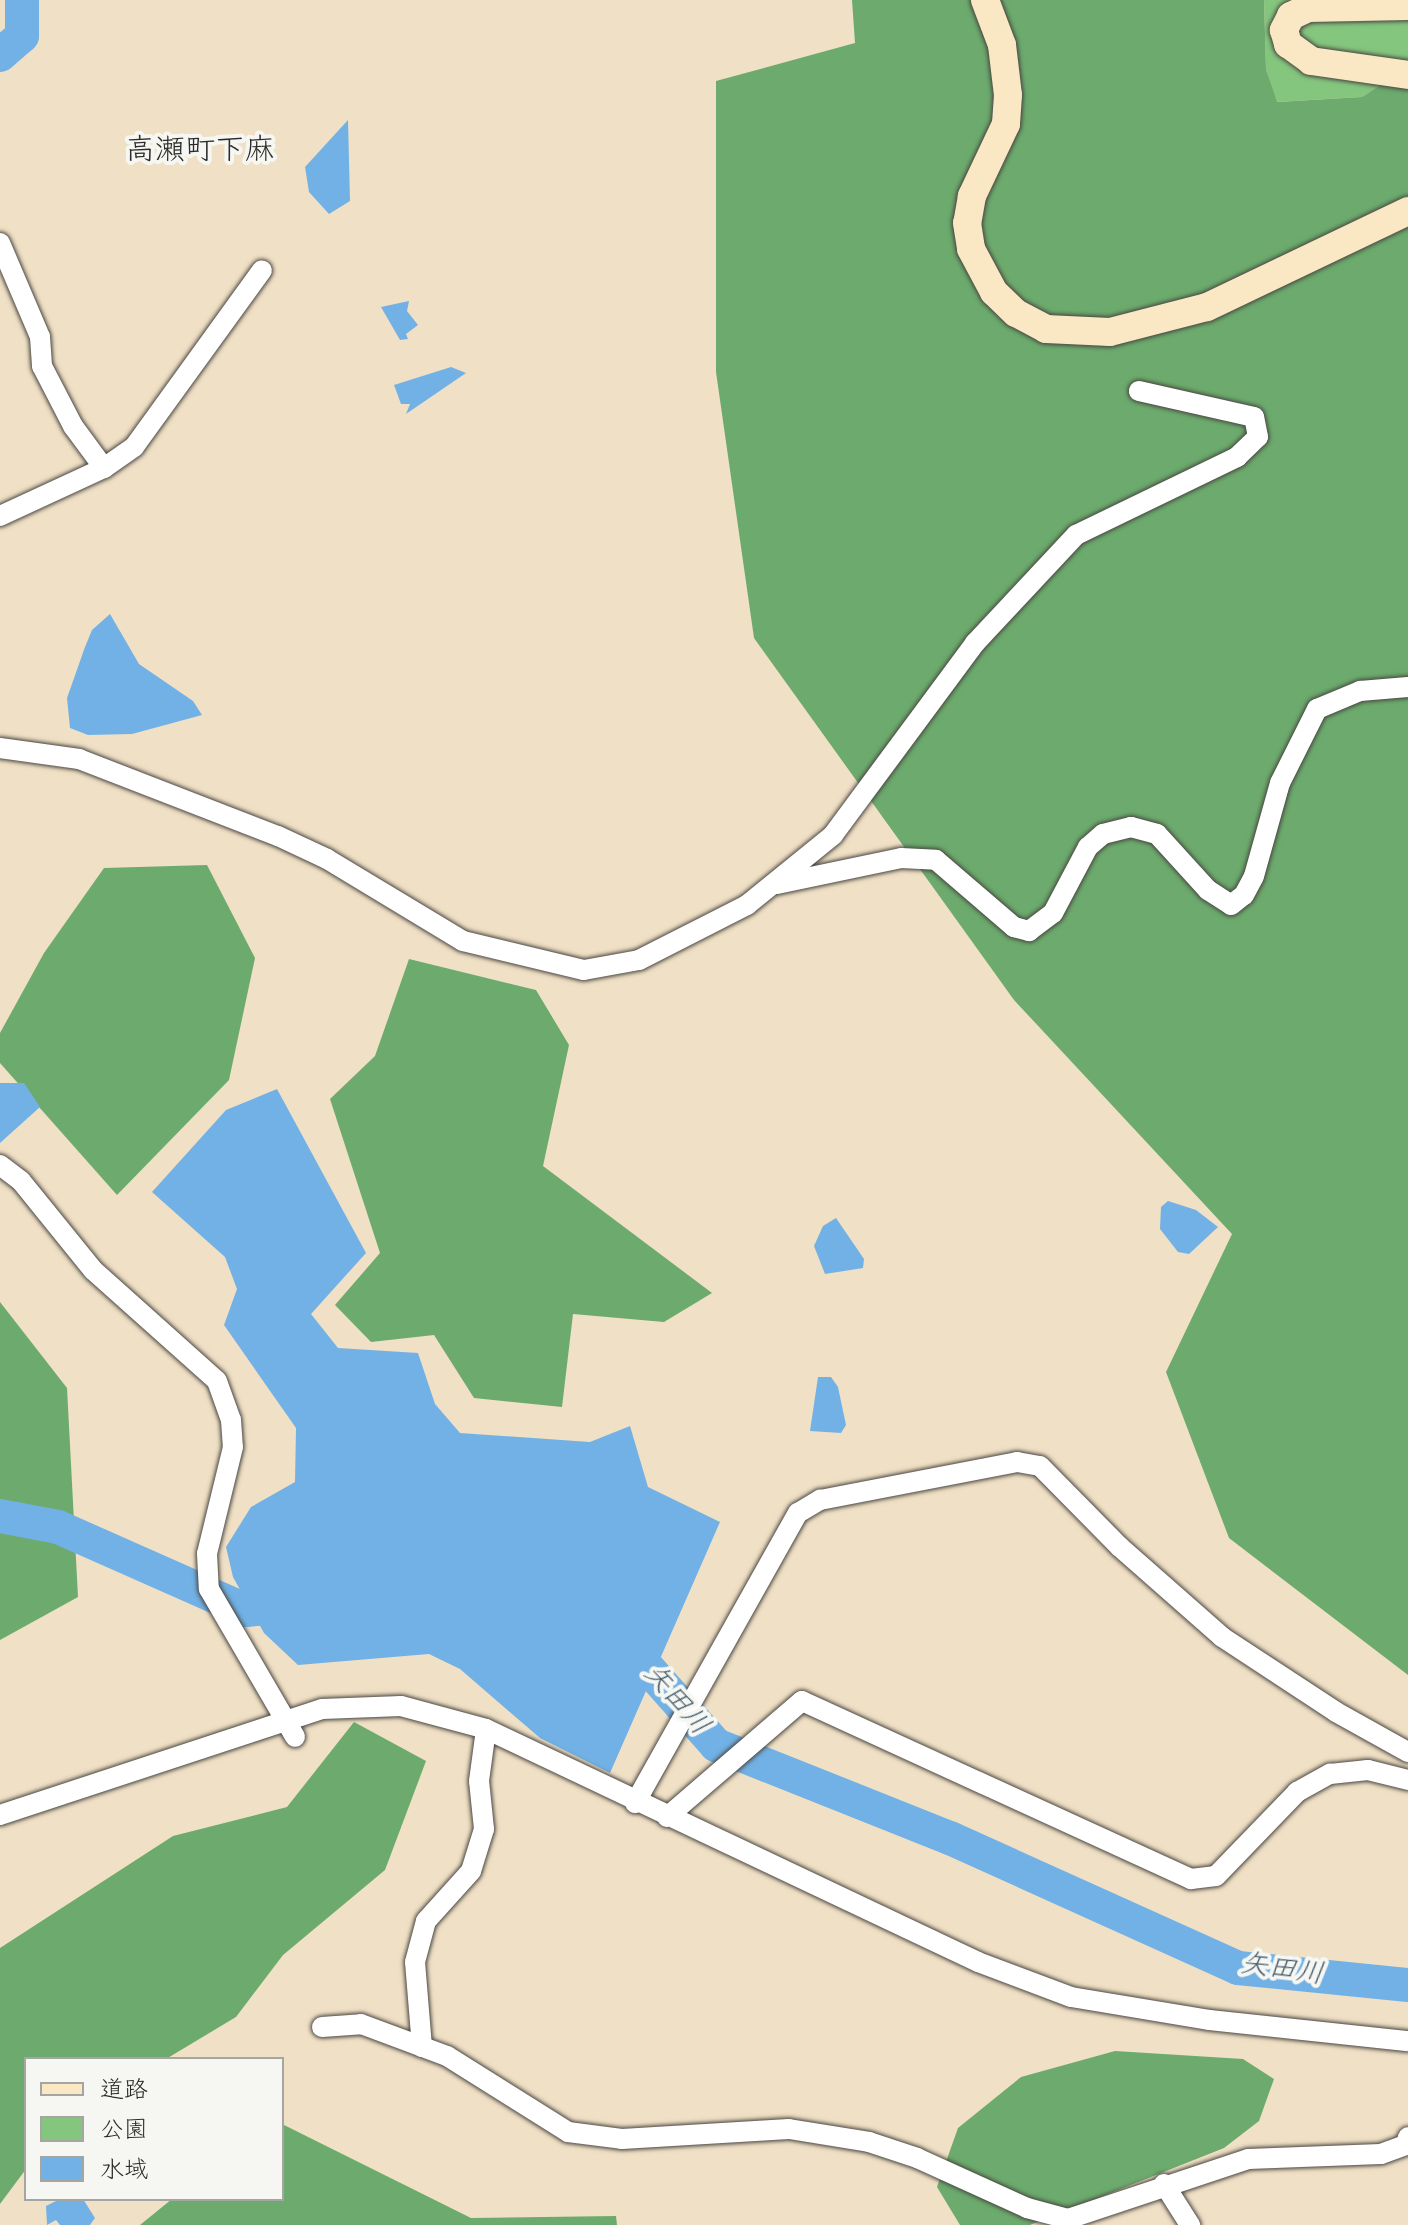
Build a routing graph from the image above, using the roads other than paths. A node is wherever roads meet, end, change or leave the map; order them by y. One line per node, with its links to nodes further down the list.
1 (985, 0): 5 (street)
2 (1354, 4): 3 (street); 4 (street)
3 (1408, 6)
4 (1408, 75)
5 (1408, 211)
6 (0, 243): 9 (street)
7 (262, 270): 9 (street)
8 (1139, 391): 13 (street)
9 (104, 468): 10 (street)
10 (0, 516)
11 (1408, 687): 13 (street)
12 (0, 748): 13 (street)
13 (773, 885)
14 (0, 1165): 15 (street)
15 (290, 1728): 16 (street); 20 (street)
16 (486, 1729): 19 (street); 24 (street)
17 (1408, 1752): 19 (street)
18 (1408, 1780): 21 (street)
19 (635, 1803): 21 (street)
20 (0, 1815)
21 (667, 1817): 23 (street)
22 (322, 2027): 24 (street)
23 (1408, 2041)
24 (422, 2047): 26 (street)
25 (1408, 2137): 26 (street)
26 (1164, 2184): 27 (street)
27 (1190, 2225)

